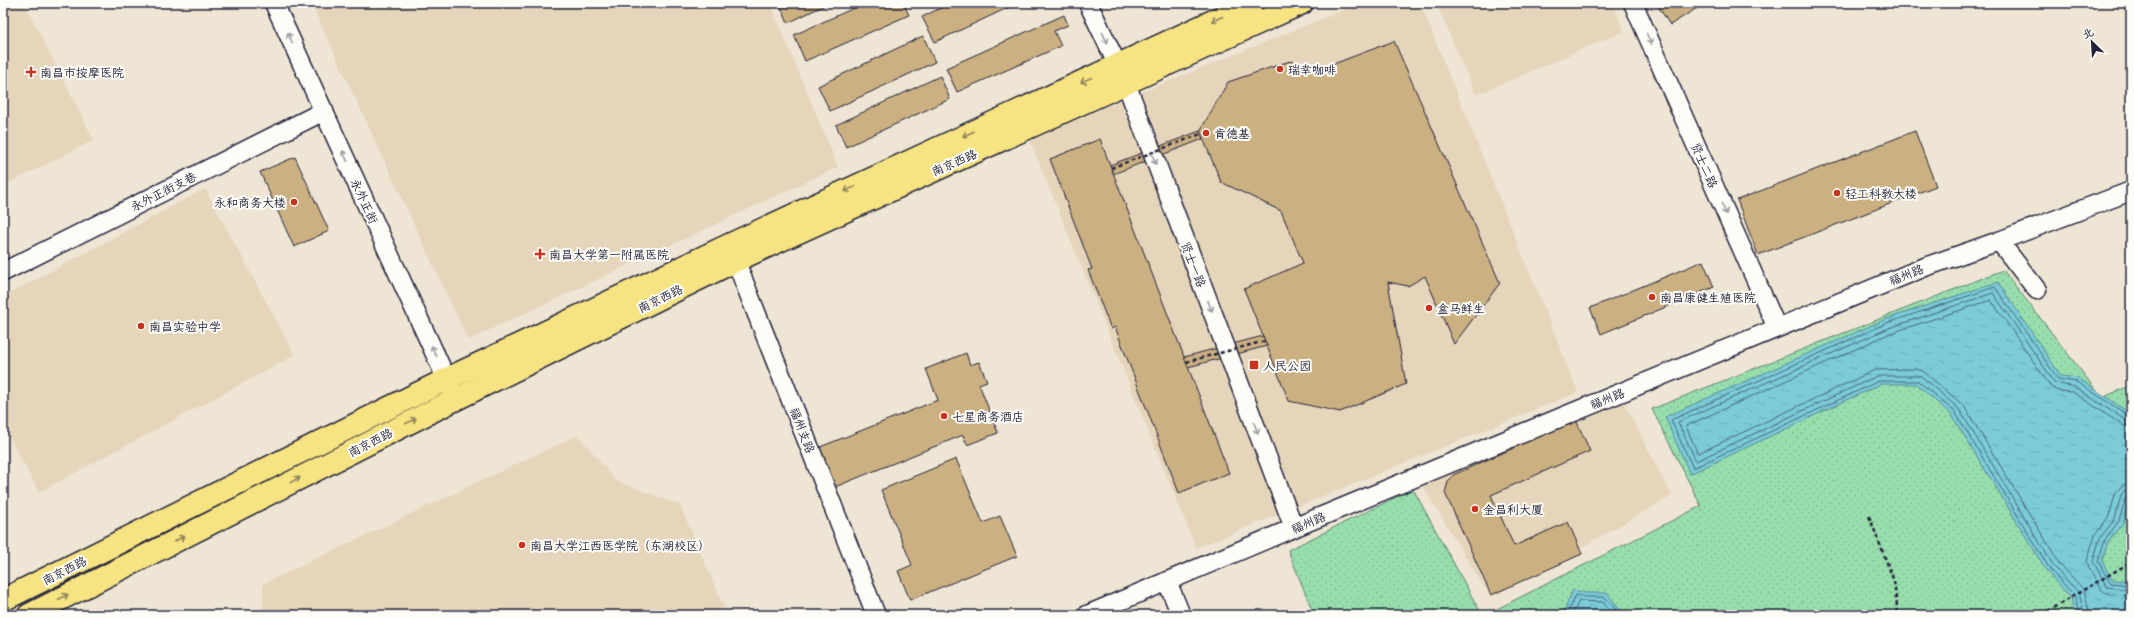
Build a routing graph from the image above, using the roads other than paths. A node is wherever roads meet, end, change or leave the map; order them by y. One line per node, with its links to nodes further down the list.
1 (274, 3): 7 (street, 永外正街, one-way to 1)
2 (1088, 3): 6 (street, 贤士一路, one-way to 6)
3 (1252, 3): 6 (main road, 南京西路, one-way to 6)
4 (1302, 3): 6 (main road, 南京西路)
5 (1633, 3): 13 (street, 贤士二路, one-way to 13)
6 (1121, 74): 10 (main road, 南京西路); 16 (street, 贤士一路, one-way to 16)
7 (324, 111): 11 (street, 永外正街支巷); 14 (street, 永外正街, one-way to 7)
8 (2131, 191): 9 (street, 福州路)
9 (1999, 241): 12 (street); 13 (street, 福州路)
10 (733, 252): 14 (main road, 南京西路); 15 (main road, 南京西路); 20 (street, 福州支路)
11 (3, 272)
12 (2037, 290)
13 (1777, 328): 16 (street, 福州路)
14 (447, 379): 15 (street, 永外正街); 18 (main road, 南京西路)
15 (456, 399): 19 (main road, 南京西路, one-way to 15)
16 (1294, 528): 17 (street, 福州路)
17 (1167, 581): 21 (street, 福州路); 22 (street)
18 (3, 600)
19 (28, 615)
20 (876, 615)
21 (1087, 615)
22 (1181, 615)

